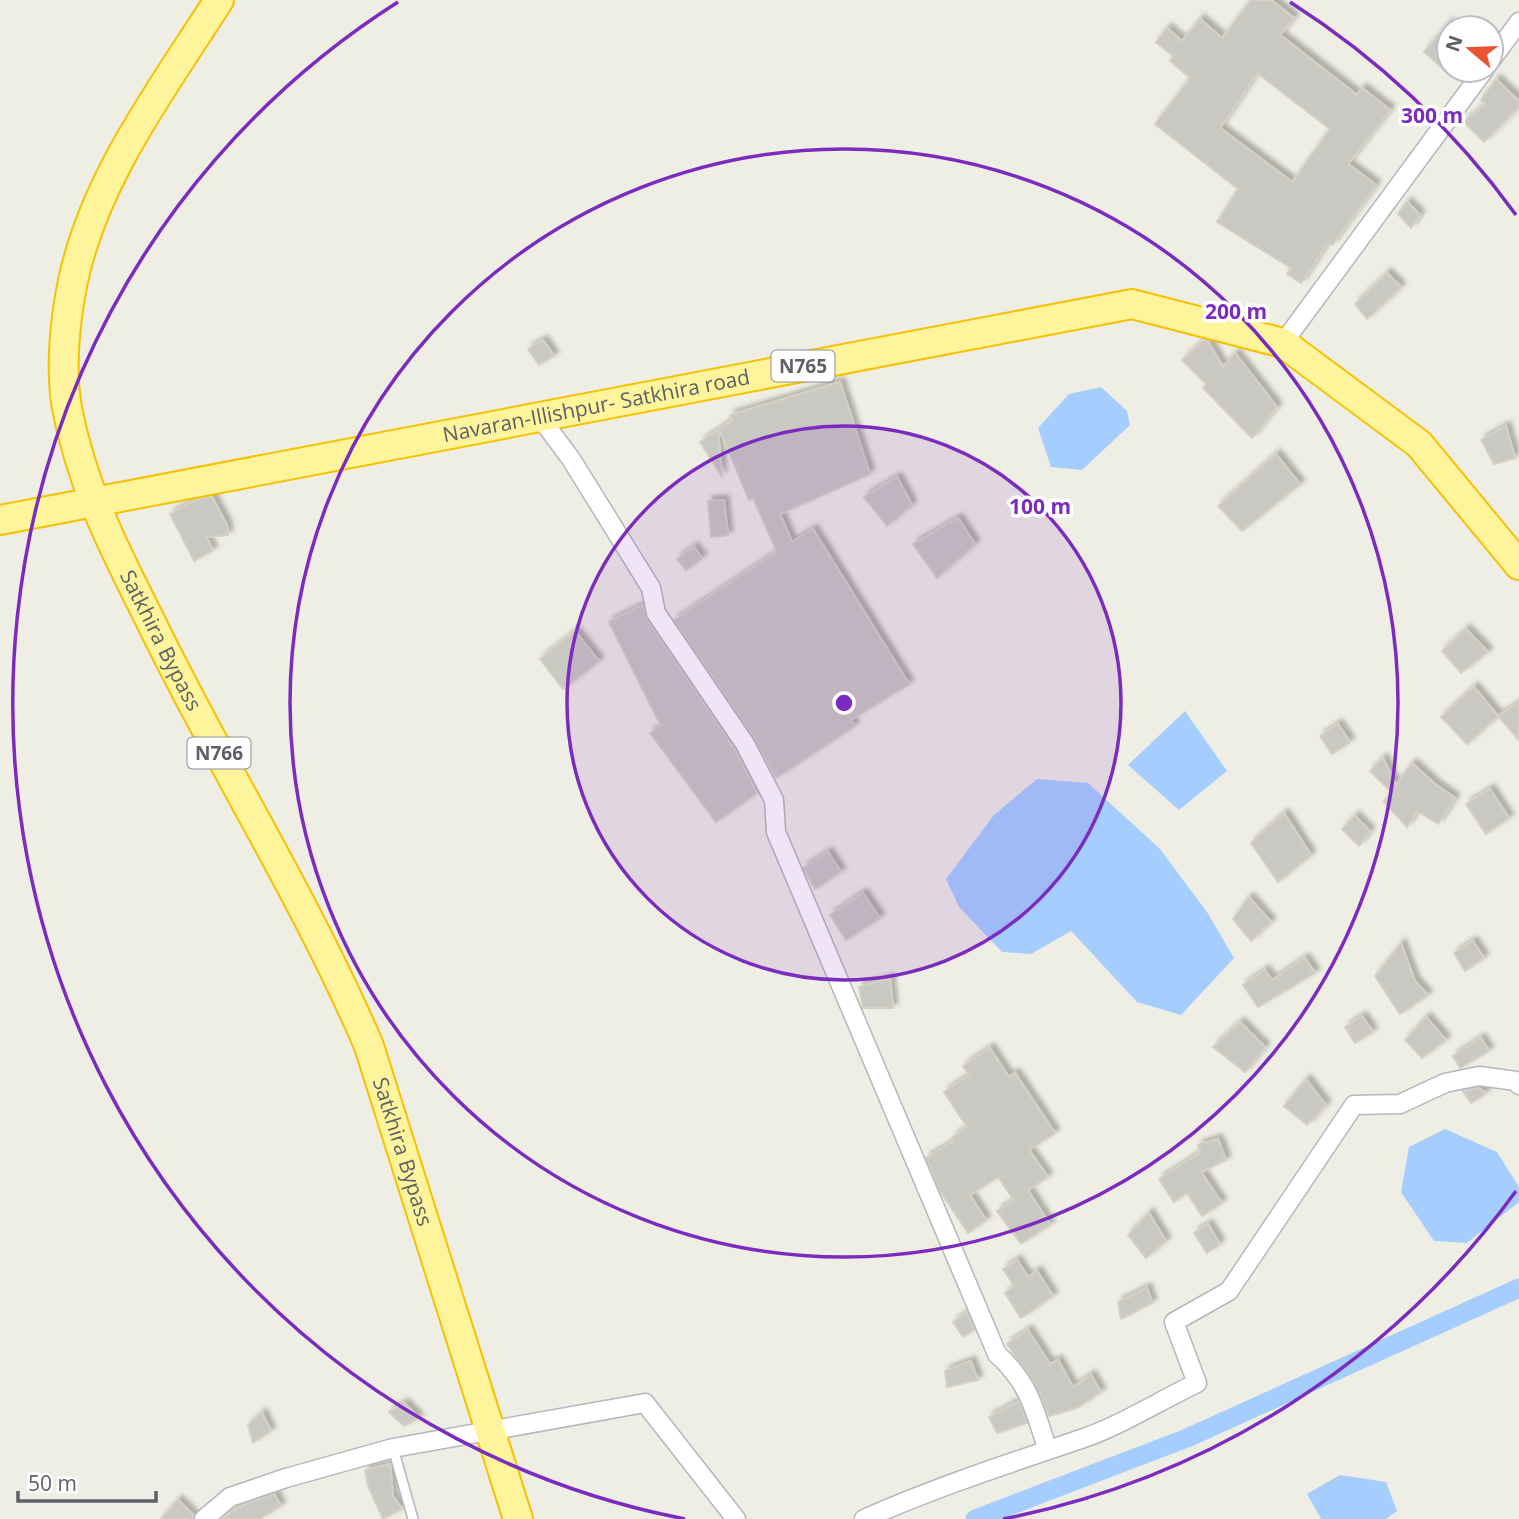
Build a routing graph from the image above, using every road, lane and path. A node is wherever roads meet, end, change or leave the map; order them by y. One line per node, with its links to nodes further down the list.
1 (219, 0): 7 (highway, Satkhira Bypass / N766)
2 (1519, 22): 3 (street)
3 (1505, 41)
4 (1474, 84): 5 (street)
5 (1283, 342): 6 (highway, Navaran-Illishpur- Satkhira road / N765); 9 (highway, Navaran-Illishpur- Satkhira road / N765)
6 (539, 416): 7 (highway, Navaran-Illishpur- Satkhira road / N765); 13 (street)
7 (93, 504): 8 (highway, Navaran-Illishpur- Satkhira road / N765); 11 (highway, Satkhira Bypass / N766)
8 (0, 520)
9 (1519, 565)
10 (1519, 1085): 13 (street)
11 (489, 1429): 12 (street); 16 (highway, Satkhira Bypass / N766); 17 (street)
12 (393, 1448): 14 (street); 15 (lane)
13 (1047, 1448): 18 (street)
14 (204, 1519)
15 (414, 1519)
16 (518, 1519)
17 (736, 1519)
18 (863, 1519)

